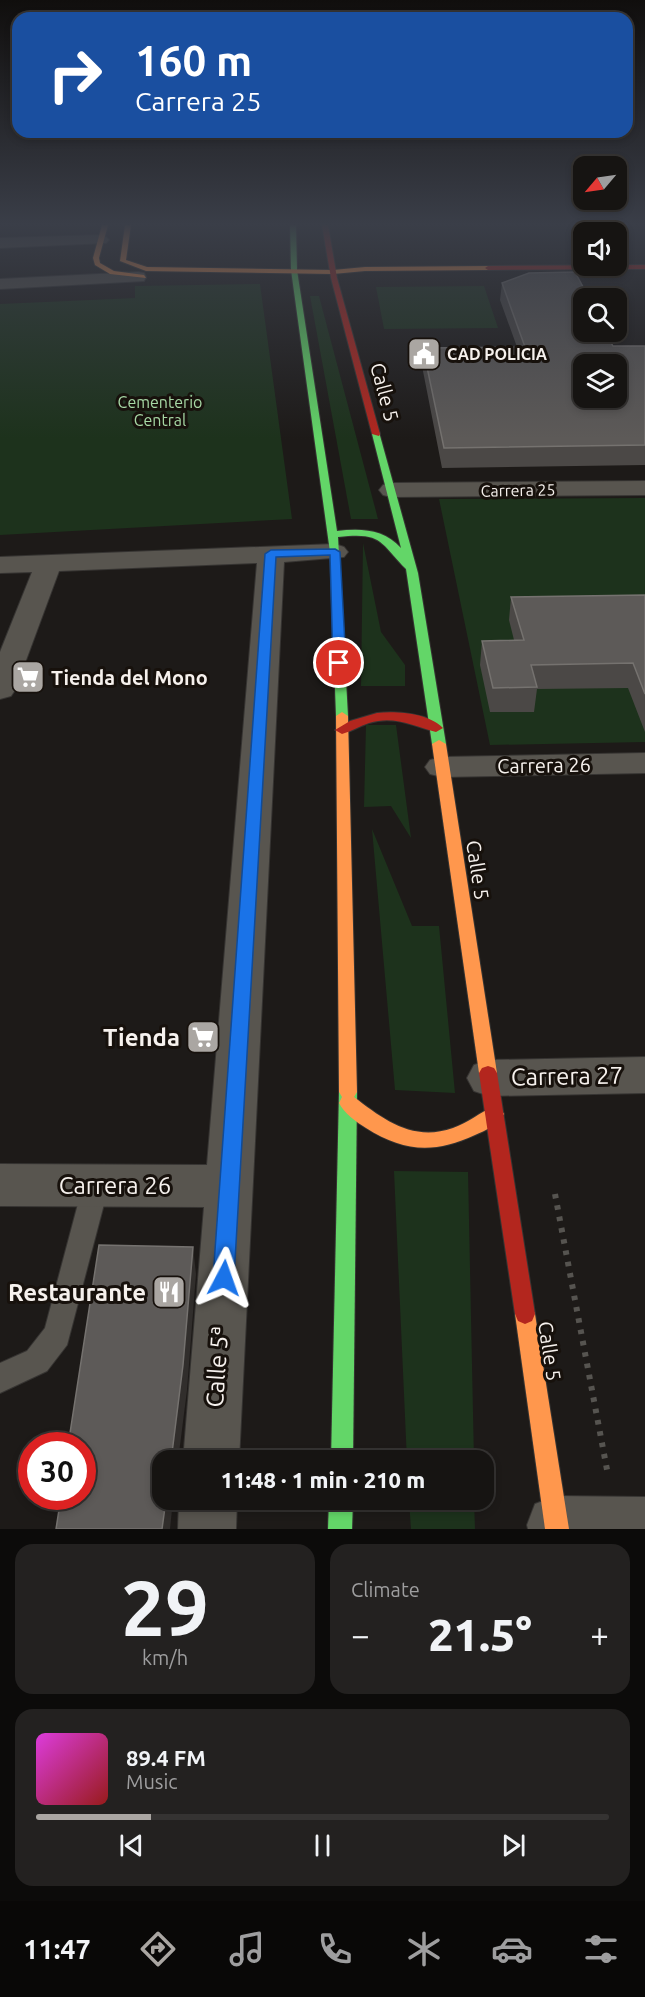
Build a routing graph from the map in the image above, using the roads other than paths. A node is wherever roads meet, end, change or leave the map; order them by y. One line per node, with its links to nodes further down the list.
1 (283, 296): 4 (main road)
2 (299, 296): 4 (main road)
3 (339, 296): 6 (main road, Calle 5)
4 (303, 319): 7 (main road)
5 (645, 488): 6 (street, Carrera 25)
6 (391, 490): 12 (main road, Calle 5)
7 (334, 543): 8 (street); 9 (street); 12 (main road); 15 (main road)
8 (271, 554): 9 (street); 23 (street, Calle 5ª)
9 (172, 558): 10 (street)
10 (49, 562): 11 (street); 13 (street)
11 (0, 565)
12 (413, 573): 14 (main road, Calle 5)
13 (0, 690)
14 (436, 728): 15 (main road); 17 (main road, Calle 5)
15 (342, 730): 20 (main road)
16 (645, 762): 17 (street, Carrera 26)
17 (442, 767): 19 (main road, Calle 5)
18 (645, 1075): 19 (street, Carrera 27)
19 (492, 1096): 20 (main road); 30 (main road, Calle 5)
20 (348, 1103): 26 (main road)
21 (0, 1185): 22 (street, Carrera 26)
22 (96, 1185): 23 (street, Carrera 26); 24 (lane)
23 (230, 1186): 25 (street, Calle 5ª)
24 (0, 1378)
25 (212, 1450)
26 (342, 1450)
27 (208, 1510): 31 (street)
28 (341, 1510): 32 (main road)
29 (645, 1526): 30 (street)
30 (557, 1527)
31 (207, 1529)
32 (340, 1529)

